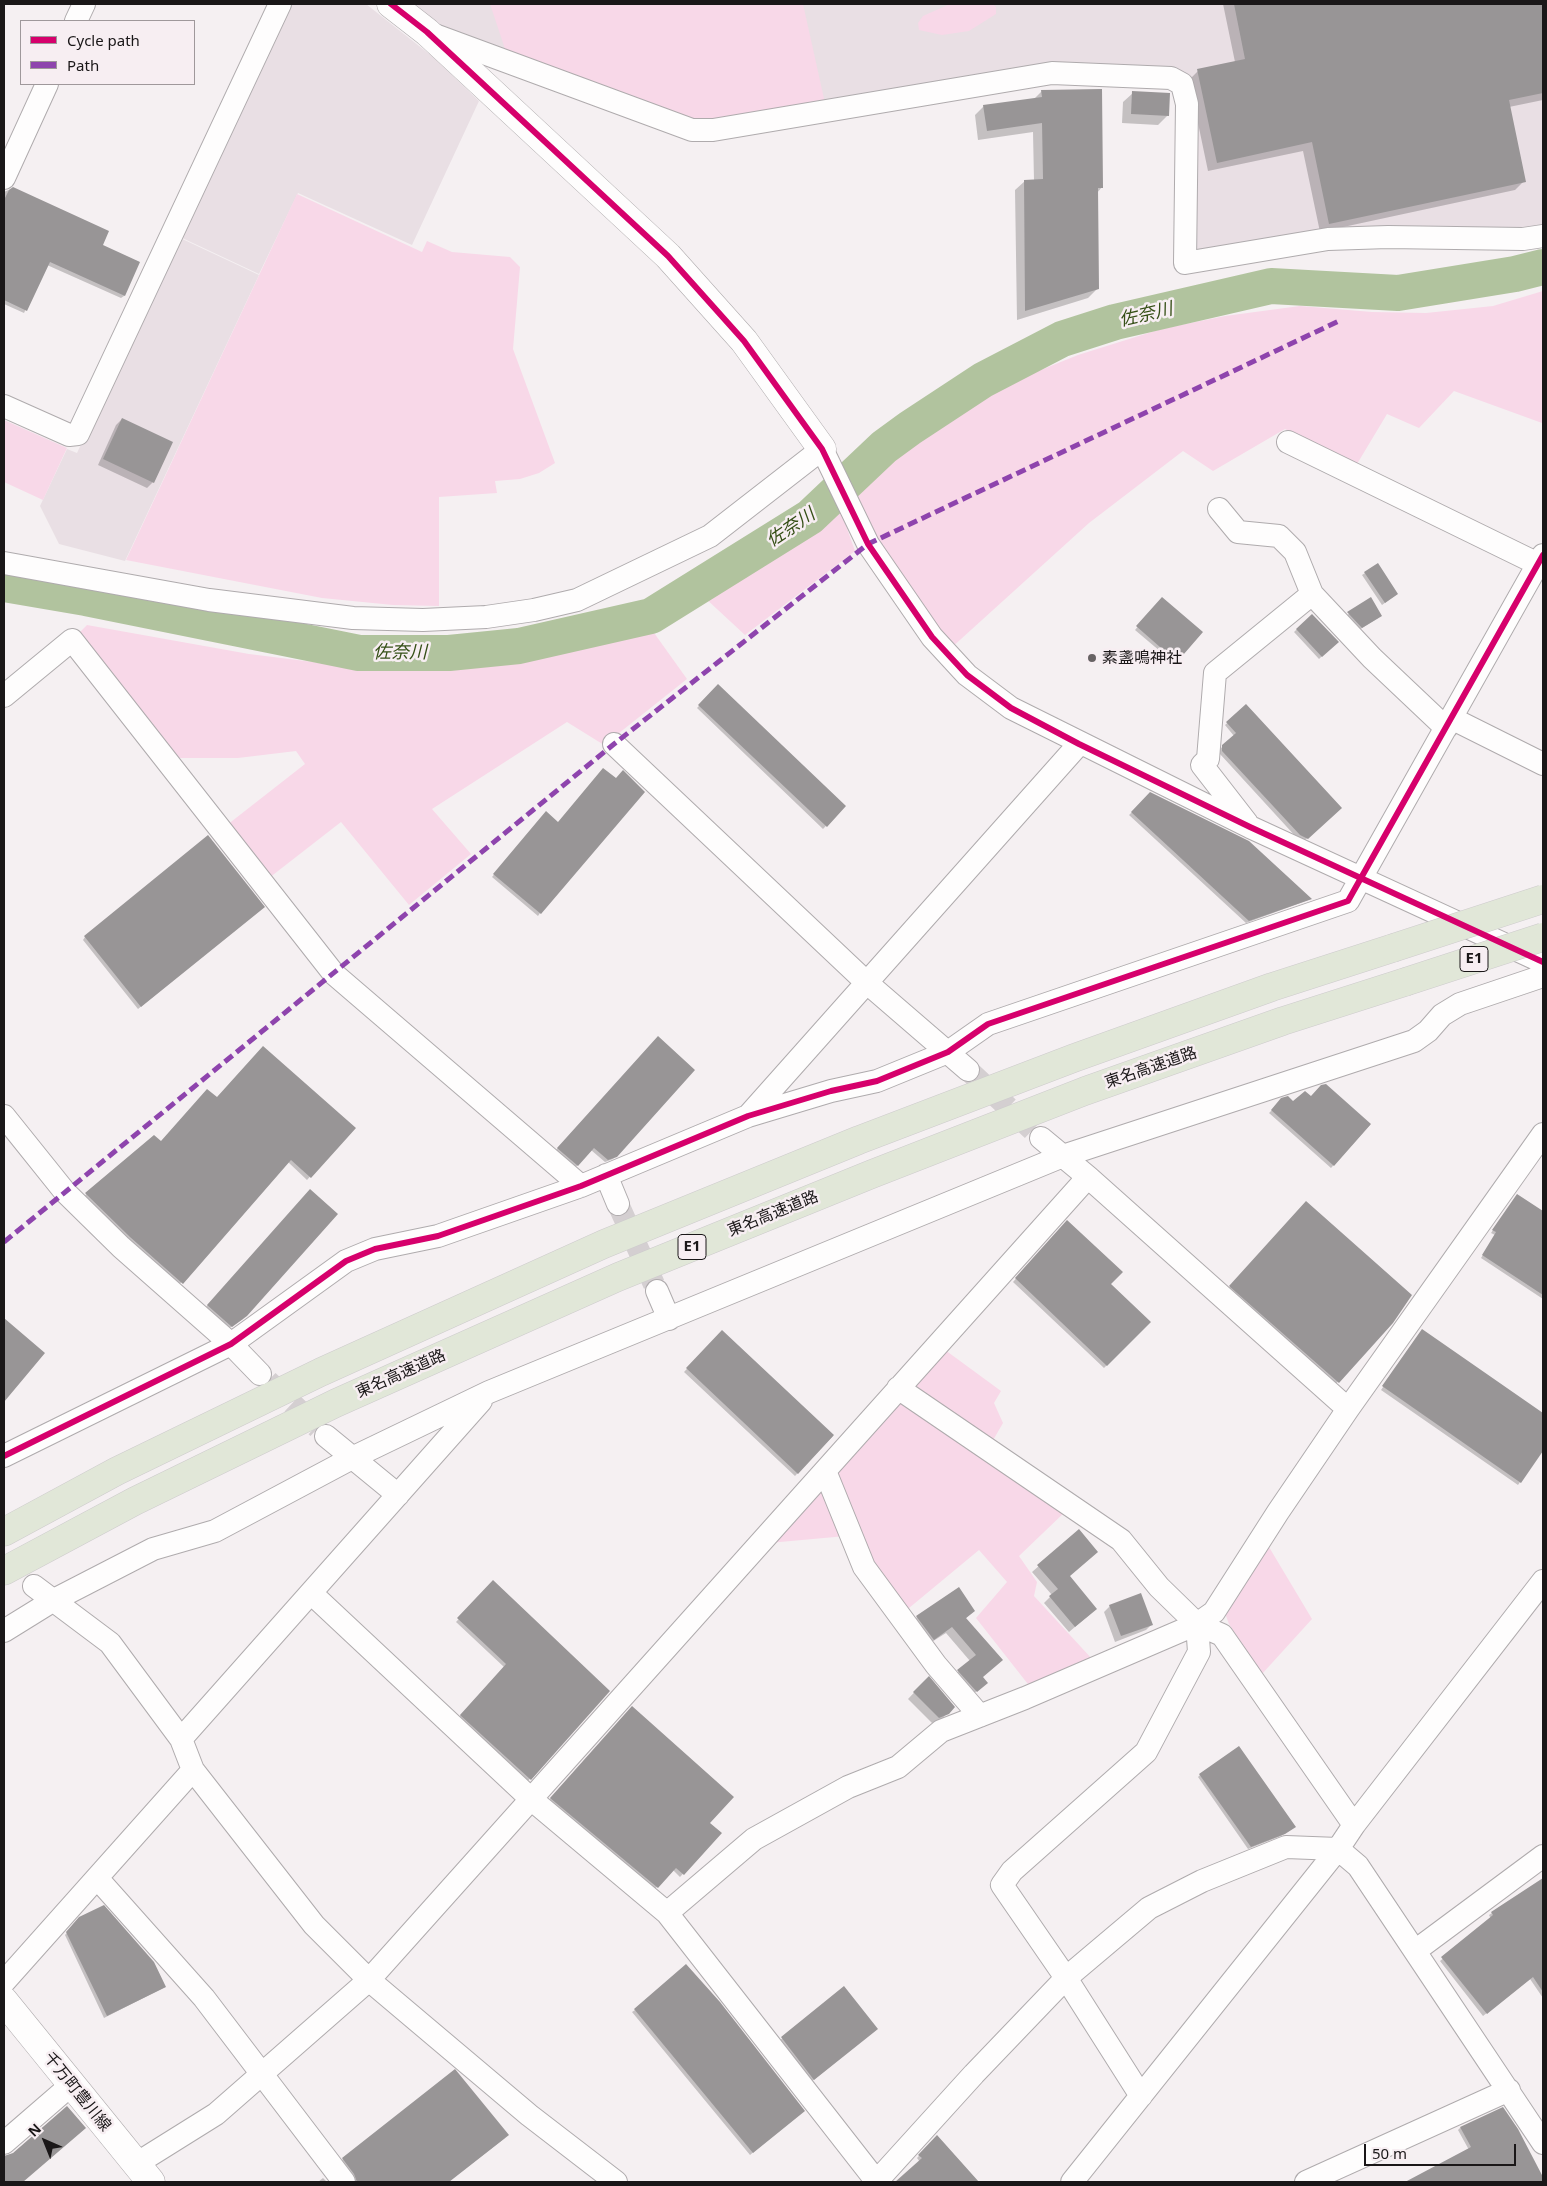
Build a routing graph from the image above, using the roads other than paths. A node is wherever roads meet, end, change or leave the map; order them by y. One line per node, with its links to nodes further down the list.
1 (84, 4): 4 (street)
2 (280, 4): 9 (street)
3 (391, 4): 5 (street)
4 (76, 20)
5 (427, 32): 8 (street); 11 (street)
6 (47, 85): 7 (street)
7 (4, 178)
8 (1543, 236)
9 (4, 406)
10 (1288, 442): 13 (street)
11 (822, 449): 14 (street); 19 (street)
12 (1219, 509): 15 (street)
13 (1541, 559): 17 (street)
14 (4, 563)
15 (1312, 594): 17 (street); 21 (street)
16 (4, 696): 37 (street)
17 (1448, 723): 20 (street); 22 (street)
18 (614, 744): 27 (street)
19 (1079, 744): 21 (street); 27 (street)
20 (1543, 764)
21 (1250, 827): 22 (street)
22 (1360, 877): 25 (street); 28 (street)
23 (1543, 899): 51 (highway, E1, bridge)
24 (1543, 937): 52 (highway, 東名高速道路 / E1, bridge)
25 (1543, 962)
26 (1543, 976): 34 (street)
27 (866, 982): 28 (street); 31 (street)
28 (948, 1052): 29 (street); 31 (street)
29 (968, 1070)
30 (4, 1116): 41 (street)
31 (748, 1116): 35 (street)
32 (1543, 1134): 45 (street)
33 (1041, 1138): 34 (street)
34 (1063, 1156): 36 (street); 40 (street)
35 (606, 1175): 37 (street); 38 (street)
36 (1088, 1176): 43 (street); 45 (street)
37 (581, 1186): 41 (street)
38 (618, 1204)
39 (657, 1291): 40 (street)
40 (669, 1319): 44 (street)
41 (231, 1344): 42 (street); 47 (street)
42 (260, 1374)
43 (898, 1388): 49 (street); 57 (street)
44 (489, 1392): 48 (street); 50 (street)
45 (1348, 1409): 57 (street)
46 (326, 1436): 48 (street)
47 (4, 1456)
48 (354, 1457): 50 (street); 56 (street)
49 (825, 1471): 59 (street); 62 (street)
50 (398, 1495): 55 (street)
51 (4, 1532)
52 (4, 1572)
53 (1543, 1581): 63 (street)
54 (34, 1586): 56 (street)
55 (311, 1593): 60 (street); 62 (street)
56 (54, 1600): 58 (street); 60 (street)
57 (1197, 1624): 59 (street); 63 (street); 69 (street)
58 (4, 1631)
59 (980, 1716): 67 (street)
60 (181, 1740): 61 (street)
61 (194, 1770): 66 (street); 70 (street)
62 (531, 1799): 67 (street); 70 (street)
63 (1354, 1824): 64 (street)
64 (1338, 1849): 68 (street); 69 (street); 76 (street)
65 (1543, 1856): 68 (street)
66 (97, 1878): 71 (street); 73 (street)
67 (667, 1913): 83 (street)
68 (1415, 1951): 75 (street)
69 (1066, 1978): 76 (street); 83 (street)
70 (369, 1980): 73 (street); 82 (street)
71 (4, 1982)
72 (4, 2001): 74 (street, 千万町豊川線)
73 (262, 2073): 80 (street); 81 (street)
74 (71, 2085): 77 (street); 80 (street, 千万町豊川線)
75 (1509, 2090): 78 (street); 85 (street)
76 (1141, 2096): 79 (street)
77 (4, 2143)
78 (1543, 2143)
79 (1092, 2172): 84 (street)
80 (144, 2173)
81 (344, 2182)
82 (616, 2182)
83 (877, 2182)
84 (1072, 2182)
85 (1306, 2182)

